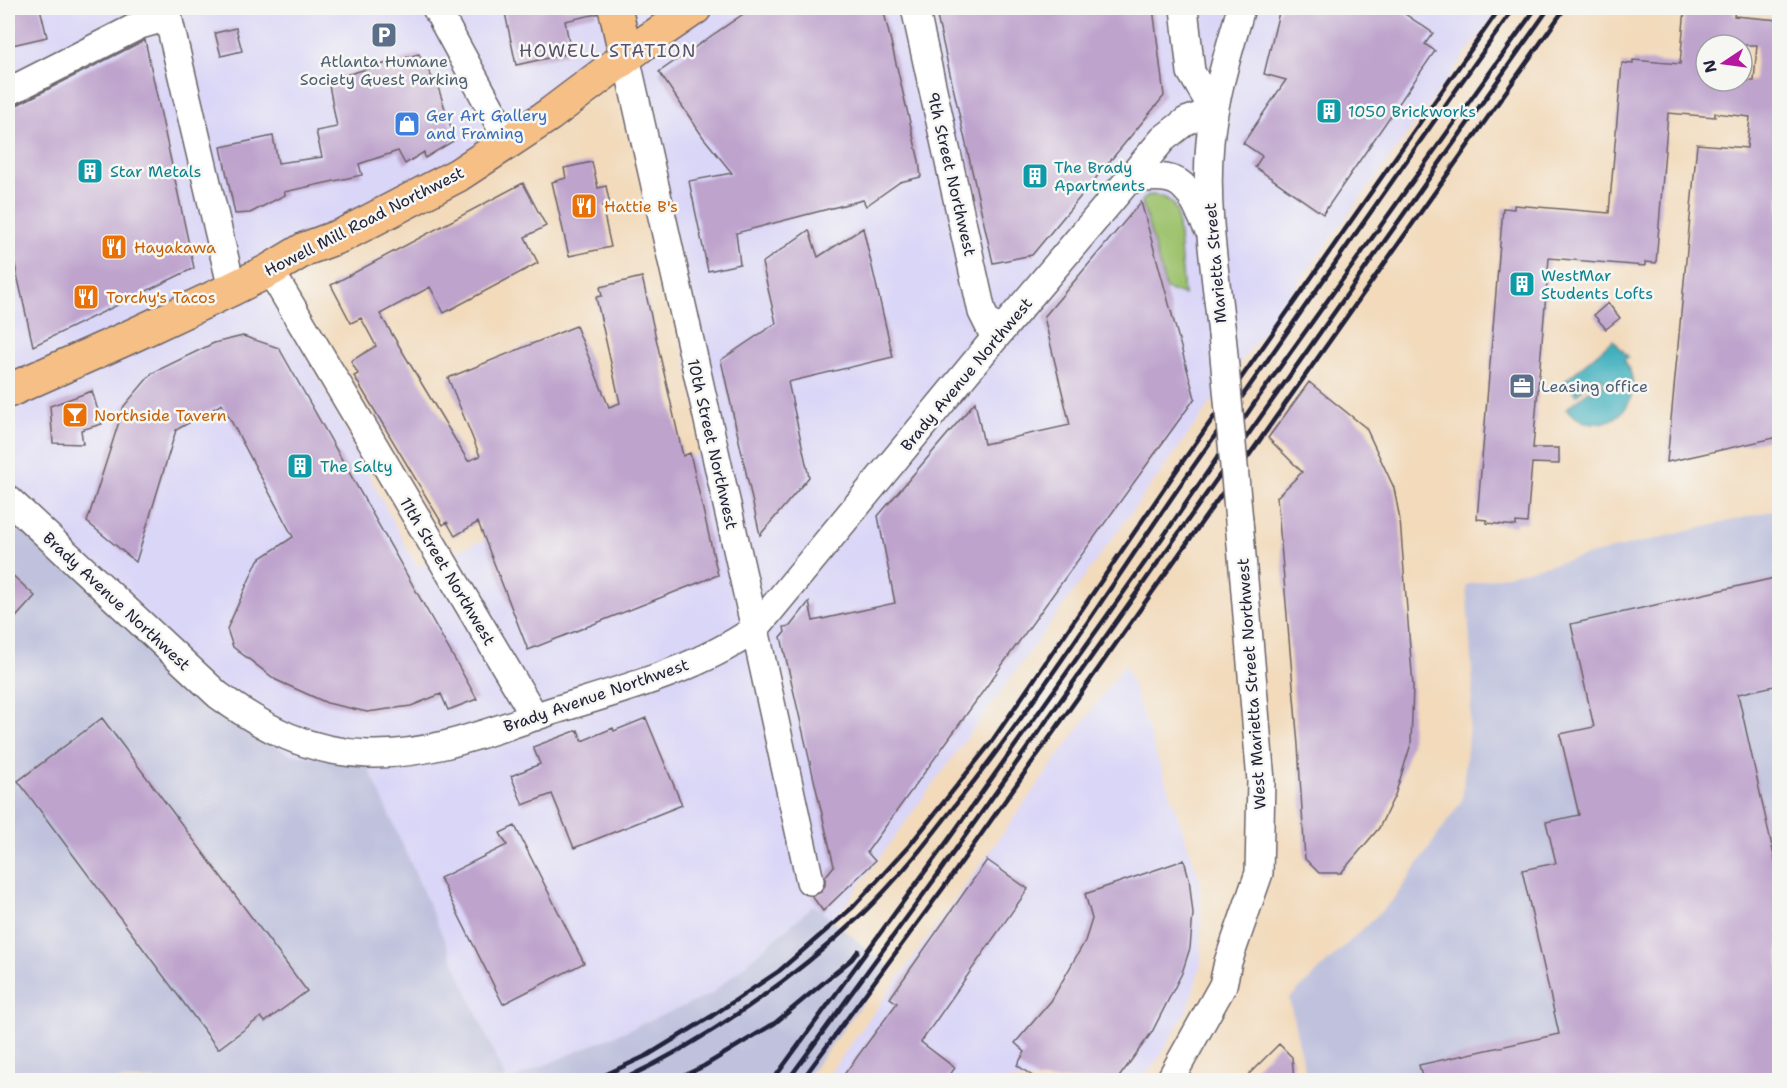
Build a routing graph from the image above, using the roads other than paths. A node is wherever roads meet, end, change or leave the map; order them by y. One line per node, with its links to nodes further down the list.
1 (436, 8): 11 (street)
2 (615, 8): 8 (main road, 10th Street Northwest)
3 (695, 8): 8 (main road, Howell Mill Road Northwest)
4 (915, 8): 16 (street, 9th Street Northwest)
5 (1184, 8): 10 (street)
6 (1241, 8): 10 (street, Marietta Street)
7 (167, 12): 9 (street); 15 (street)
8 (626, 57): 11 (main road, Howell Mill Road Northwest); 20 (street, 10th Street Northwest)
9 (8, 92)
10 (1214, 111): 12 (street, Brady Avenue Northwest); 13 (street, Marietta Street)
11 (509, 142): 14 (main road, Howell Mill Road Northwest)
12 (1130, 180): 13 (street); 16 (street, Brady Avenue Northwest)
13 (1211, 236): 19 (street, Marietta Street, bridge)
14 (270, 270): 15 (main road, Howell Mill Road Northwest); 21 (street, 11th Street Northwest)
15 (232, 288): 17 (main road, Howell Mill Road Northwest)
16 (995, 338): 20 (street, Brady Avenue Northwest)
17 (8, 391)
18 (8, 499): 21 (street, Brady Avenue Northwest)
19 (1239, 521): 23 (street, West Marietta Street Northwest)
20 (755, 629): 21 (street, Brady Avenue Northwest); 22 (street, 10th Street Northwest)
21 (535, 717)
22 (810, 881)
23 (1170, 1080)

